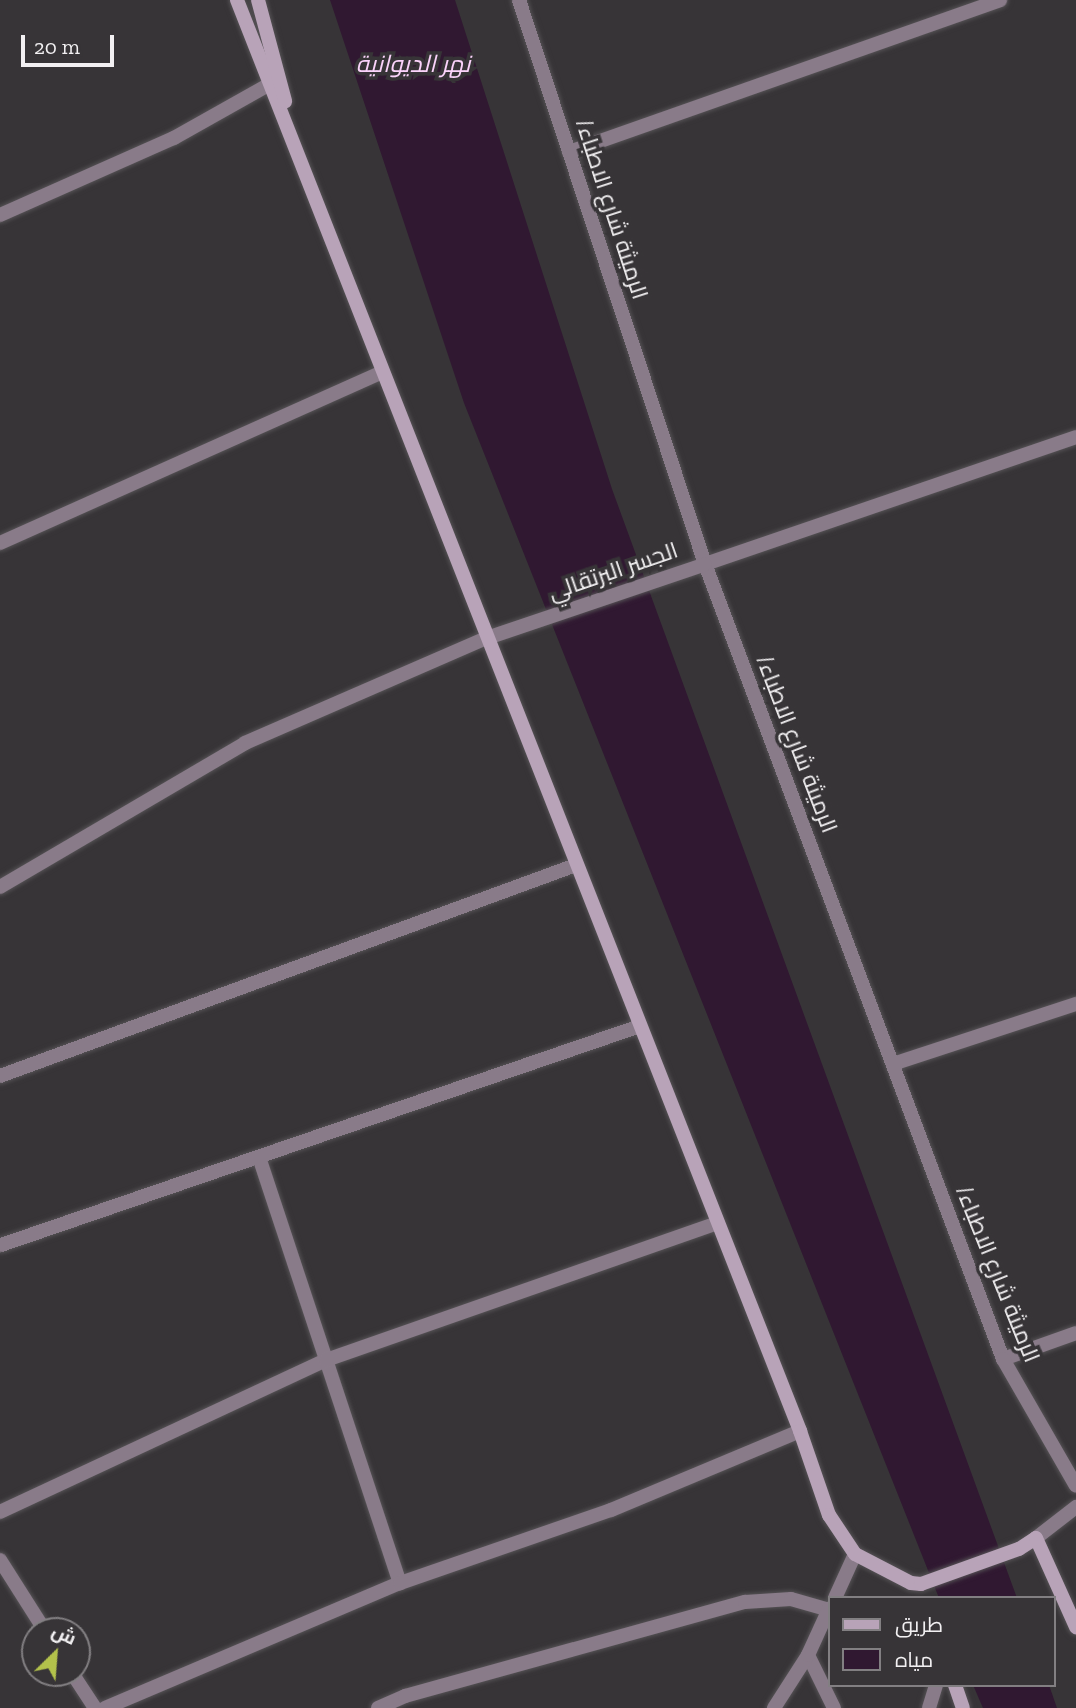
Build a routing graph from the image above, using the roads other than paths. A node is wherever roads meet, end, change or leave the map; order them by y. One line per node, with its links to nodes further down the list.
1 (237, 0): 5 (main road)
2 (258, 0): 7 (main road)
3 (519, 0): 6 (street, /الرميثة شارع الاطباء)
4 (1000, 0): 6 (street)
5 (270, 84): 7 (main road); 8 (street)
6 (569, 152): 12 (street, /الرميثة شارع الاطباء)
7 (303, 170): 9 (main road)
8 (0, 215)
9 (383, 372): 11 (street); 13 (main road)
10 (1076, 437): 12 (street, الجسر البرتقالي)
11 (0, 543)
12 (705, 564): 13 (street, الجسر البرتقالي); 18 (street, /الرميثة شارع الاطباء)
13 (487, 638): 14 (main road); 15 (street, الجسر البرتقالي)
14 (576, 865): 17 (main road); 19 (street)
15 (0, 887)
16 (1076, 1004): 18 (street)
17 (640, 1026): 20 (street); 21 (main road)
18 (893, 1064): 24 (street, /الرميثة شارع الاطباء)
19 (0, 1076)
20 (259, 1157): 22 (street); 25 (street)
21 (718, 1223): 25 (street); 26 (main road)
22 (1, 1245)
23 (1076, 1333): 24 (street)
24 (1003, 1359): 27 (street, /الرميثة شارع الاطباء)
25 (326, 1360): 29 (street); 33 (street)
26 (800, 1431): 31 (main road); 33 (street)
27 (1076, 1486)
28 (1076, 1507): 30 (street)
29 (0, 1513)
30 (1036, 1538): 34 (main road); 39 (main road)
31 (855, 1554): 34 (main road); 35 (street)
32 (0, 1560): 38 (street)
33 (400, 1583): 45 (street)
34 (916, 1588)
35 (836, 1596)
36 (828, 1609): 46 (street)
37 (828, 1611): 40 (street)
38 (36, 1617)
39 (1076, 1627)
40 (808, 1655): 47 (street); 48 (street)
41 (81, 1687): 44 (street)
42 (935, 1687): 49 (street)
43 (956, 1687): 50 (main road)
44 (95, 1708)
45 (105, 1708)
46 (378, 1708)
47 (774, 1708)
48 (834, 1708)
49 (929, 1708)
50 (963, 1708)

